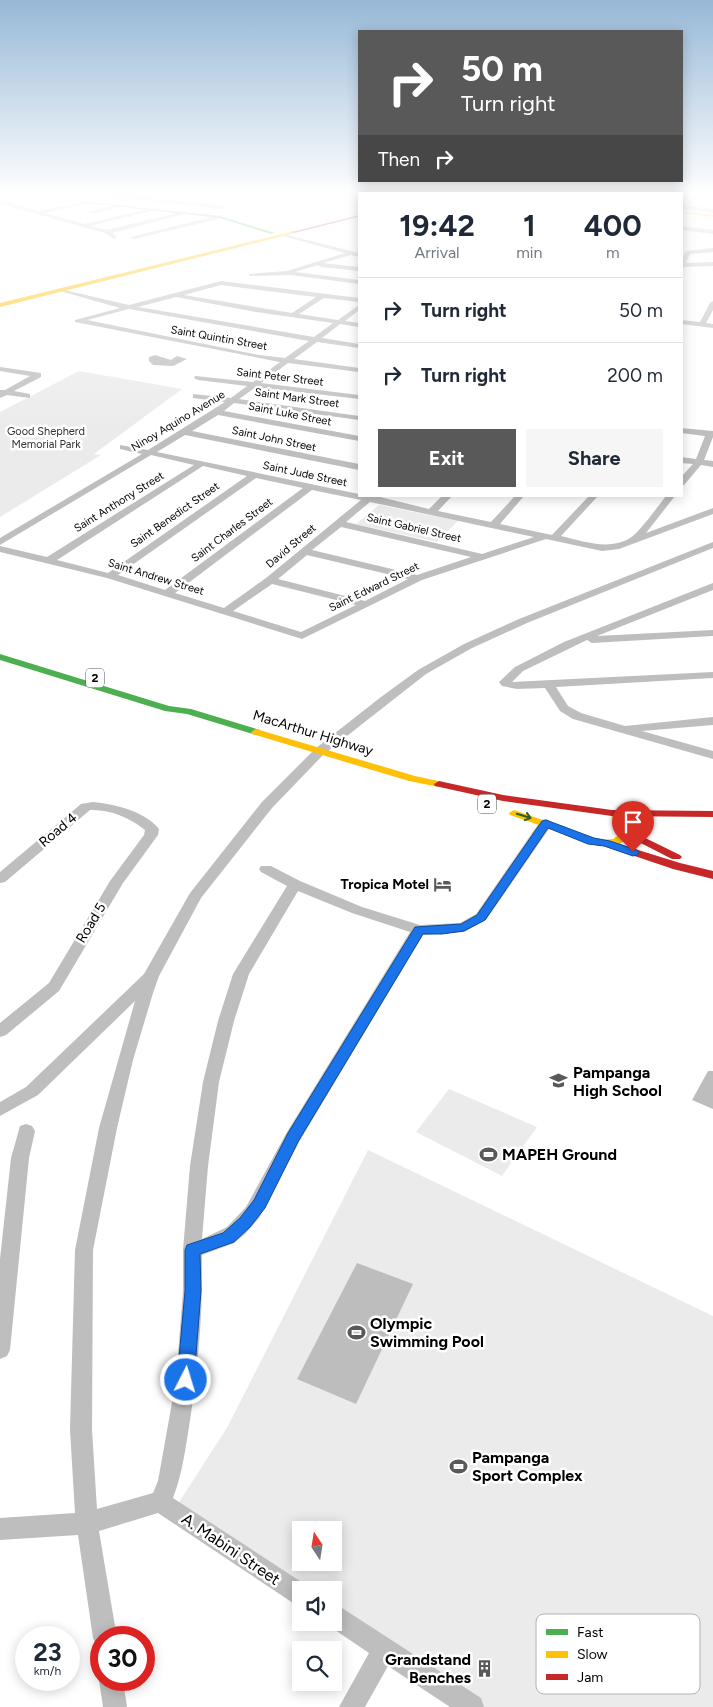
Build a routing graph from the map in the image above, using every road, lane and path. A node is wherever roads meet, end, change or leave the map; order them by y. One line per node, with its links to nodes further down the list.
1 (101, 273): 8 (main road)
2 (131, 273): 9 (main road)
3 (263, 273): 6 (street)
4 (281, 273): 5 (street)
5 (288, 273): 7 (street)
6 (251, 275)
7 (358, 282)
8 (27, 290): 12 (main road); 13 (main road)
9 (62, 290): 13 (main road); 17 (street)
10 (175, 295): 11 (street); 17 (street); 19 (street)
11 (322, 296): 14 (street); 19 (street)
12 (0, 297)
13 (19, 300): 16 (main road)
14 (358, 300)
15 (713, 303): 23 (street)
16 (0, 305)
17 (127, 306): 25 (street); 27 (street, Saint Quintin Street)
18 (358, 307): 20 (street, Ninoy Aquino Avenue)
19 (292, 316): 20 (street)
20 (338, 322): 22 (street); 25 (street, Ninoy Aquino Avenue)
21 (683, 322): 23 (street)
22 (358, 325)
23 (702, 325): 24 (street)
24 (713, 326)
25 (315, 340): 26 (street); 27 (street, Ninoy Aquino Avenue)
26 (358, 346)
27 (287, 361): 29 (street, Saint Quintin Street); 31 (street, Ninoy Aquino Avenue)
28 (0, 368): 32 (street)
29 (358, 370)
30 (198, 378): 31 (street, Saint Peter Street)
31 (254, 385): 35 (street, Saint Peter Street); 36 (street, Ninoy Aquino Avenue)
32 (2, 393): 33 (street)
33 (27, 396)
34 (196, 396): 36 (street, Saint Mark Street)
35 (358, 397)
36 (233, 400): 37 (street, Ninoy Aquino Avenue); 38 (street, Saint Mark Street)
37 (217, 412): 40 (street, Ninoy Aquino Avenue); 42 (street, Saint Luke Street)
38 (358, 418)
39 (683, 430): 41 (street)
40 (185, 432): 44 (street, Ninoy Aquino Avenue); 49 (street, Saint John Street)
41 (711, 434): 46 (street)
42 (358, 439)
43 (123, 447): 44 (street, Saint Jude Street)
44 (149, 452): 47 (street, Saint Jude Street); 65 (street, Ninoy Aquino Avenue)
45 (683, 460): 46 (street)
46 (699, 462): 48 (street); 51 (street)
47 (202, 463): 50 (street, Saint Jude Street); 72 (street, Saint Anthony Street)
48 (713, 464)
49 (358, 468)
50 (254, 475): 52 (street, Saint Jude Street); 73 (street, Saint Benedict Street)
51 (683, 481)
52 (311, 486): 53 (street, Saint Jude Street); 77 (street, Saint Charles Street)
53 (358, 496)
54 (447, 497): 60 (street)
55 (519, 497): 62 (street)
56 (593, 497): 63 (street)
57 (670, 497): 64 (street)
58 (370, 498): 60 (street, Saint Jude Street); 61 (street, David Street)
59 (713, 511): 64 (street, Saint Jude Street)
60 (431, 512): 62 (street, Saint Jude Street)
61 (338, 523): 69 (street, David Street); 70 (street, Saint Gabriel Street)
62 (494, 524): 63 (street, Saint Jude Street)
63 (549, 537): 64 (street, Saint Jude Street); 70 (street, Saint Edward Street)
64 (635, 540)
65 (0, 542)
66 (713, 545): 68 (street)
67 (0, 550): 72 (street, Saint Andrew Street)
68 (700, 550): 71 (street); 90 (street)
69 (304, 551): 74 (street); 75 (street, David Street)
70 (484, 557): 74 (street, Saint Edward Street)
71 (713, 557)
72 (48, 561): 73 (street, Saint Andrew Street)
73 (110, 576): 77 (street, Saint Andrew Street)
74 (418, 578): 78 (street, Saint Edward Street)
75 (270, 580): 78 (street); 79 (street, David Street)
76 (713, 586): 82 (street)
77 (168, 593): 79 (street, Saint Andrew Street)
78 (366, 604): 81 (street, Saint Edward Street)
79 (225, 612): 81 (street, Saint Andrew Street)
80 (713, 633): 82 (street)
81 (302, 636)
82 (581, 640): 86 (street)
83 (0, 650): 87 (main road, MacArthur Highway / 2)
84 (0, 657): 87 (main road, MacArthur Highway / 2)
85 (713, 675): 86 (street)
86 (550, 685): 89 (street)
87 (188, 710): 90 (main road, MacArthur Highway / 2)
88 (713, 721): 89 (street)
89 (619, 728): 91 (street)
90 (320, 751): 92 (main road, MacArthur Highway / 2); 110 (street)
91 (713, 755)
92 (429, 783): 93 (main road, MacArthur Highway / 2); 98 (main road, MacArthur Highway / 2, one-way to 98)
93 (595, 811): 94 (main road, MacArthur Highway / 2); 102 (main road)
94 (612, 813): 96 (main road, MacArthur Highway / 2); 101 (main road)
95 (124, 814): 107 (street, Road 4); 111 (street, Road 5)
96 (713, 814)
97 (713, 820): 99 (main road)
98 (546, 823): 102 (main road, MacArthur Highway / 2); 109 (street)
99 (666, 825)
100 (648, 827): 101 (main road)
101 (629, 831): 103 (main road); 105 (main road)
102 (580, 835): 103 (main road, MacArthur Highway / 2)
103 (606, 843): 105 (main road, MacArthur Highway)
104 (266, 868): 108 (street)
105 (699, 870): 106 (main road)
106 (713, 875)
107 (0, 879)
108 (295, 884): 109 (street); 114 (street)
109 (419, 930): 114 (street)
110 (151, 976): 112 (street); 117 (street)
111 (0, 1031)
112 (0, 1110)
113 (26, 1132): 115 (street)
114 (192, 1250): 116 (street)
115 (0, 1350)
116 (160, 1502): 117 (street); 119 (street, A. Mabini Street)
117 (87, 1523): 118 (street); 121 (street)
118 (0, 1530)
119 (292, 1589)
120 (342, 1621): 122 (street)
121 (103, 1626)
122 (384, 1649): 125 (street); 126 (street)
123 (113, 1691): 124 (street)
124 (115, 1707)
125 (351, 1707)
126 (472, 1707)

